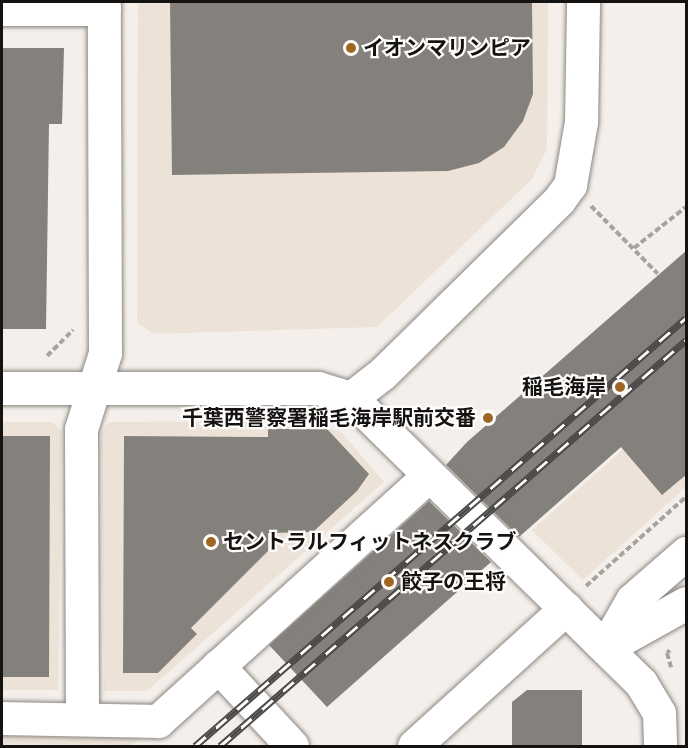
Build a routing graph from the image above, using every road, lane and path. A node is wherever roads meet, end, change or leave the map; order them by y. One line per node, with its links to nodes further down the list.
1 (583, 2): 4 (street)
2 (104, 5): 3 (street); 11 (street)
3 (2, 9)
4 (570, 185): 6 (path); 12 (street)
5 (687, 207): 6 (path)
6 (634, 248): 7 (path)
7 (658, 274)
8 (74, 325): 9 (path)
9 (41, 358)
10 (2, 388): 11 (street)
11 (94, 389): 12 (street); 23 (street)
12 (351, 398): 13 (street)
13 (428, 476): 16 (street); 20 (street)
14 (687, 497): 16 (path)
15 (687, 553): 18 (street)
16 (571, 594): 18 (street); 25 (street)
17 (687, 603): 18 (street)
18 (605, 647): 26 (street)
19 (673, 647): 21 (path)
20 (218, 666): 23 (street); 24 (street)
21 (673, 675)
22 (2, 718): 23 (street)
23 (82, 719)
24 (292, 747)
25 (414, 747)
26 (660, 747)

